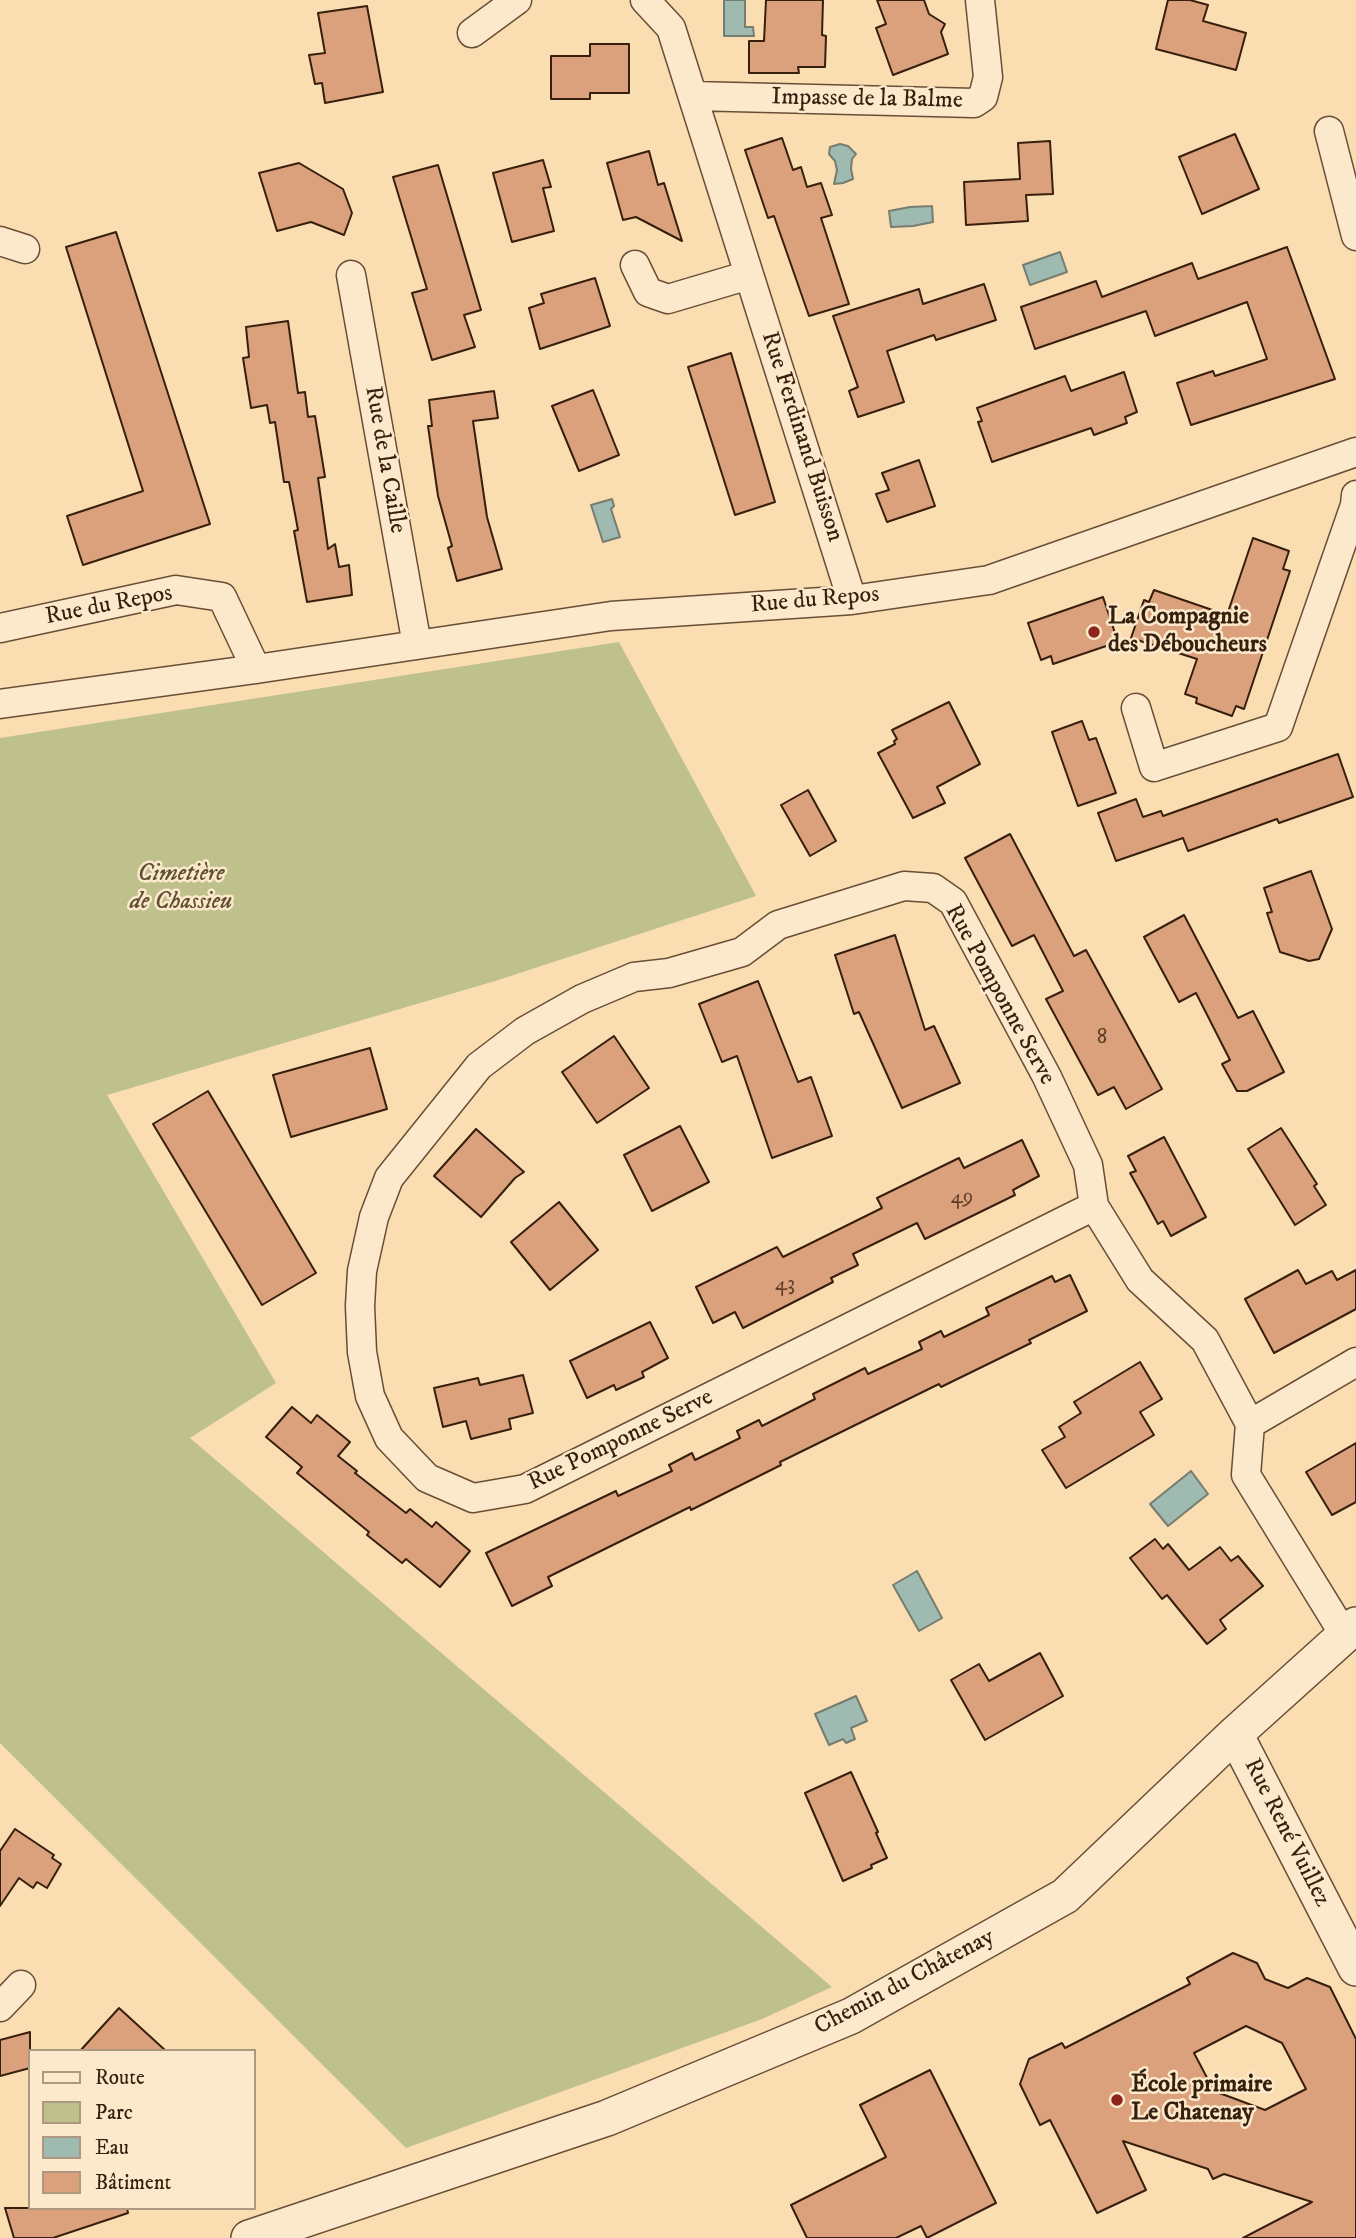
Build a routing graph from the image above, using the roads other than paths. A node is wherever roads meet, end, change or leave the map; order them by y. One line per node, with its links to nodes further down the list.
1 (517, 0): 4 (street)
2 (645, 0): 5 (street, Rue Ferdinand Buisson)
3 (980, 0): 5 (street, Impasse de la Balme)
4 (472, 33)
5 (693, 96): 10 (street, Rue Ferdinand Buisson)
6 (1329, 131): 7 (street)
7 (1356, 236)
8 (635, 265): 10 (street)
9 (351, 275): 15 (street, Rue de la Caille)
10 (749, 275): 13 (street, Rue Ferdinand Buisson)
11 (1356, 452): 13 (street, Rue du Repos)
12 (1356, 495): 18 (street)
13 (852, 600): 15 (street, Rue du Repos)
14 (0, 628): 16 (street, Rue du Repos)
15 (417, 645): 16 (street, Rue du Repos)
16 (256, 669): 17 (street, Rue du Repos)
17 (0, 704)
18 (1136, 708)
19 (1094, 1206): 19 (street, Rue Pomponne Serve); 21 (street, Rue Pomponne Serve)
20 (1356, 1362): 21 (street)
21 (1250, 1424): 22 (street)
22 (1350, 1631): 23 (street, Chemin du Châtenay)
23 (1235, 1734): 24 (street, Rue René Vuillez); 27 (street, Chemin du Châtenay)
24 (1356, 1968)
25 (21, 1986): 26 (street)
26 (0, 2007)
27 (249, 2238)

